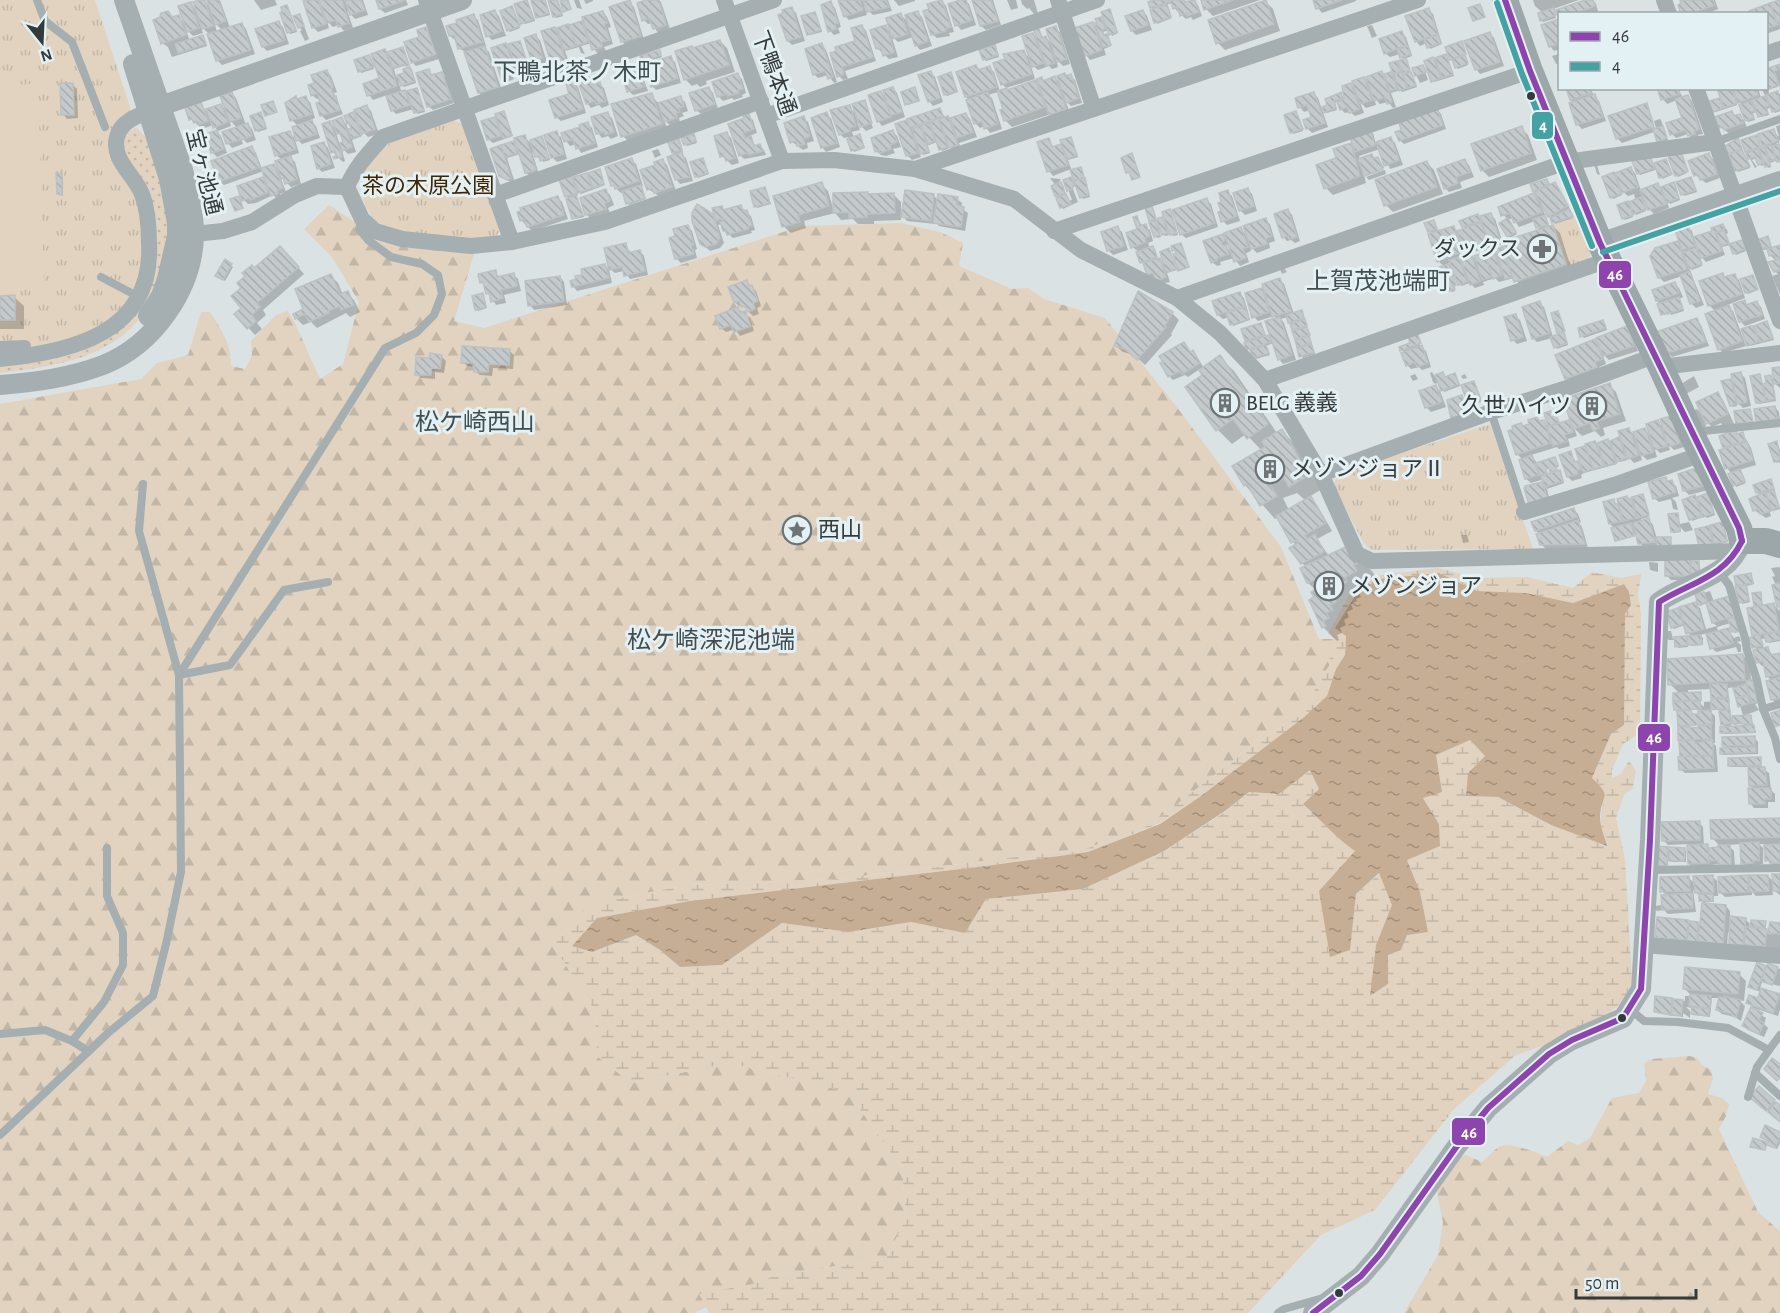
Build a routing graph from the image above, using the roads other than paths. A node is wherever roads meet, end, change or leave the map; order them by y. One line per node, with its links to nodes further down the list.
1 (37, 0): 18 (lane)
2 (462, 0): 8 (street)
3 (774, 0): 10 (street)
4 (1097, 0): 9 (street)
5 (1418, 0): 15 (street)
6 (1505, 0): 11 (main road)
7 (124, 1): 14 (street, 宝ヶ池通)
8 (428, 6): 14 (street); 16 (street)
9 (1060, 6): 13 (street); 15 (street)
10 (727, 8): 13 (street, 下鴨本通); 16 (street)
11 (1530, 70): 21 (main road); 28 (street)
12 (1697, 90): 19 (street)
13 (763, 108): 20 (street, 下鴨本通); 25 (street)
14 (154, 109): 29 (street, 宝ヶ池通); 33 (street); 41 (street, 宝ヶ池通)
15 (1094, 109): 22 (street)
16 (465, 110): 24 (street); 25 (street)
17 (1780, 119): 19 (lane)
18 (105, 127)
19 (1715, 142): 21 (street); 26 (street)
20 (782, 161): 22 (street); 30 (street)
21 (1566, 162): 31 (main road); 34 (street)
22 (915, 169): 28 (street)
23 (1780, 181): 26 (street)
24 (347, 187): 27 (street); 29 (street)
25 (495, 195): 30 (street)
26 (1735, 197): 31 (street); 35 (street)
27 (363, 219): 30 (street); 54 (lane)
28 (1054, 231): 34 (street)
29 (194, 234): 43 (street, 宝ヶ池通)
30 (512, 242)
31 (1604, 251): 40 (main road); 42 (street)
32 (101, 277): 33 (lane)
33 (139, 297): 39 (street)
34 (1177, 298): 42 (street)
35 (1779, 313)
36 (25, 346): 37 (street)
37 (0, 347)
38 (1780, 353): 40 (street)
39 (0, 359)
40 (1658, 361): 44 (street); 46 (main road)
41 (0, 377)
42 (1264, 380): 47 (street)
43 (0, 385)
44 (1491, 412): 47 (street); 49 (lane)
45 (1780, 423): 46 (lane)
46 (1696, 444): 49 (street); 51 (main road)
47 (1321, 474): 51 (street)
48 (142, 484): 54 (lane)
49 (1524, 512)
50 (1780, 545): 51 (main road)
51 (1741, 546): 52 (street)
52 (1719, 572): 56 (lane); 60 (street)
53 (328, 582): 54 (lane)
54 (179, 675): 68 (lane)
55 (1780, 704): 56 (lane)
56 (1763, 709): 57 (lane)
57 (1780, 759)
58 (107, 848): 66 (lane)
59 (1780, 868): 60 (lane)
60 (1648, 870): 61 (street)
61 (1644, 945): 62 (street); 63 (street)
62 (1780, 956)
63 (1629, 1008): 67 (lane); 74 (street)
64 (0, 1034): 66 (lane)
65 (1780, 1035): 67 (lane)
66 (72, 1041): 68 (lane)
67 (1770, 1049): 69 (lane); 70 (lane)
68 (88, 1051): 73 (lane)
69 (1780, 1054)
70 (1755, 1073): 71 (lane); 72 (lane)
71 (1780, 1096)
72 (1748, 1097)
73 (0, 1135)
74 (1340, 1293): 75 (lane); 76 (street)
75 (1278, 1313)
76 (1313, 1313)

